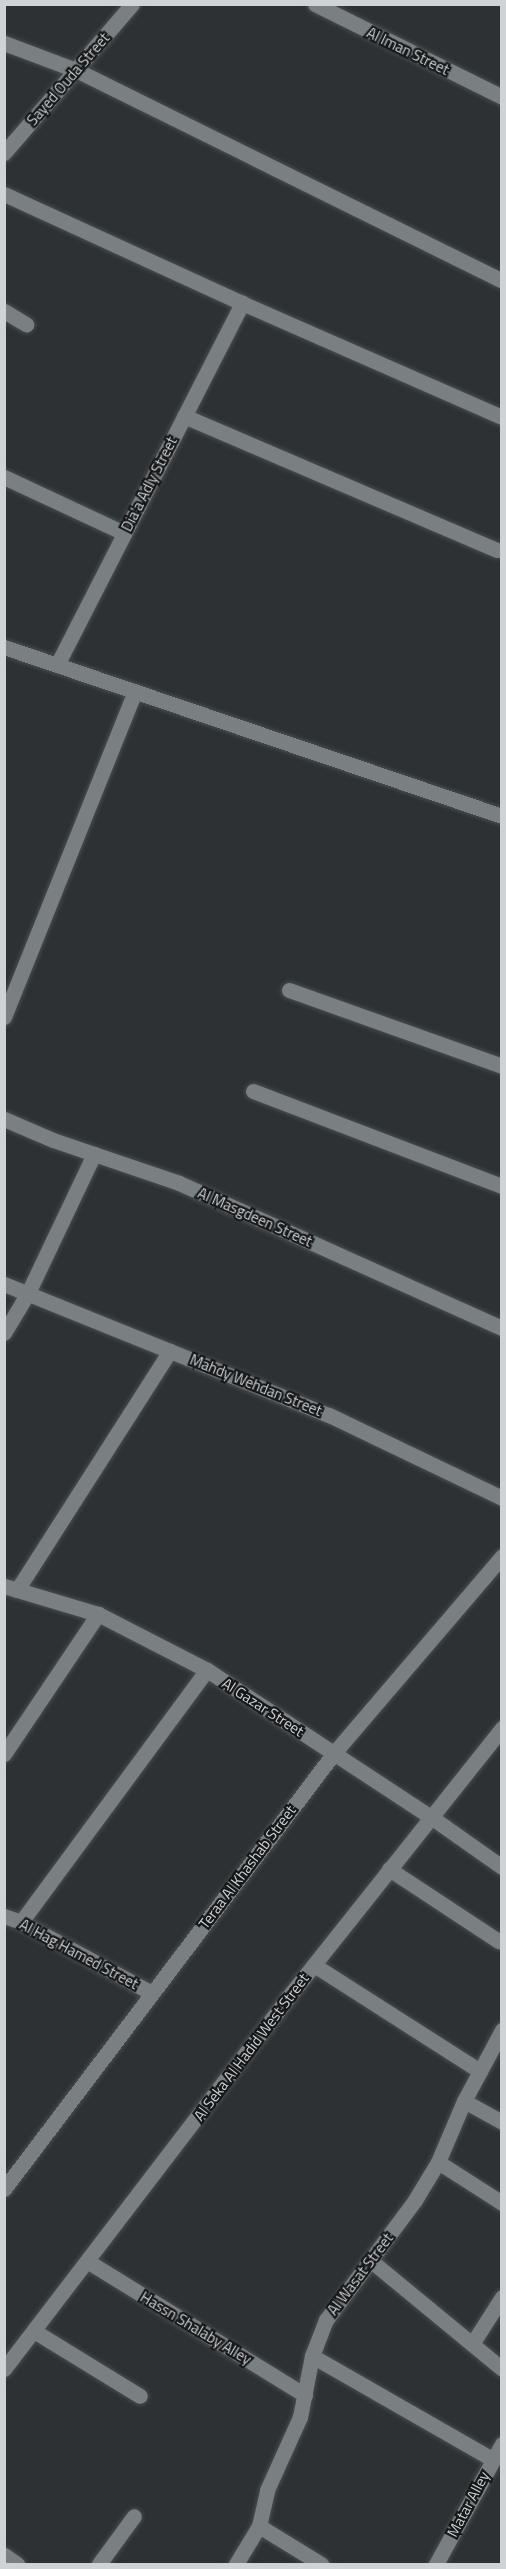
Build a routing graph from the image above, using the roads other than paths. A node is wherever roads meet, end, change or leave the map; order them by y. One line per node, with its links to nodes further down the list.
1 (132, 4): 4 (street, Sayed Ouda Street)
2 (315, 4): 5 (street, Al Iman Street)
3 (4, 43): 4 (street)
4 (76, 70): 6 (street, Sayed Ouda Street); 8 (street)
5 (501, 97)
6 (4, 153)
7 (4, 194): 9 (street)
8 (501, 281)
9 (242, 303): 12 (street, Dia'a Adly Street); 13 (street)
10 (4, 310): 11 (street)
11 (26, 324)
12 (184, 416): 15 (street, Dia'a Adly Street); 16 (street)
13 (501, 417)
14 (4, 477): 15 (street)
15 (124, 533): 18 (street, Dia'a Adly Street)
16 (498, 550)
17 (4, 646): 18 (street)
18 (57, 664): 19 (street)
19 (135, 692): 20 (street); 22 (street)
20 (501, 816)
21 (289, 990): 23 (street)
22 (4, 1017)
23 (501, 1066)
24 (253, 1091): 27 (street)
25 (4, 1119): 26 (street, Al Masgdeen Street)
26 (94, 1154): 29 (street); 30 (street, Al Masgdeen Street)
27 (501, 1186)
28 (4, 1284): 29 (street, Mahdy Wehdan Street)
29 (28, 1293): 31 (street); 32 (street, Mahdy Wehdan Street)
30 (501, 1328)
31 (4, 1333)
32 (170, 1351): 33 (street, Mahdy Wehdan Street); 35 (street)
33 (501, 1498)
34 (501, 1556): 39 (street, Teraa Al Khashab Street)
35 (11, 1588): 36 (street, Al Gazar Street)
36 (98, 1614): 37 (street, Al Gazar Street); 40 (street)
37 (207, 1670): 39 (street, Al Gazar Street); 45 (street)
38 (500, 1733): 41 (street, Al Seka Al Hadid West Street)
39 (334, 1753): 41 (street, Al Gazar Street); 48 (street, Teraa Al Khashab Street)
40 (4, 1754)
41 (431, 1817): 42 (street, Al Gazar Street); 43 (street, Al Seka Al Hadid West Street)
42 (501, 1867)
43 (389, 1869): 46 (street); 47 (street, Al Seka Al Hadid West Street)
44 (4, 1916): 45 (street, Al Hag Hamed Street)
45 (21, 1922): 48 (street, Al Hag Hamed Street)
46 (498, 1941)
47 (314, 1965): 50 (street); 57 (street, Al Seka Al Hadid West Street)
48 (152, 1994): 54 (street, Teraa Al Khashab Street)
49 (501, 2030): 50 (street, Al Wasat Street)
50 (480, 2071): 51 (street, Al Wasat Street)
51 (464, 2101): 52 (street); 53 (street, Al Wasat Street)
52 (501, 2122)
53 (438, 2162): 55 (street); 56 (street, Al Wasat Street)
54 (4, 2189)
55 (501, 2203)
56 (370, 2260): 60 (street); 61 (street, Al Wasat Street)
57 (87, 2261): 59 (street, Al Seka Al Hadid West Street); 64 (street, Hassn Shalaby Alley)
58 (501, 2297): 60 (street)
59 (34, 2331): 62 (street, Al Seka Al Hadid West Street); 65 (street)
60 (471, 2344): 63 (street)
61 (312, 2356): 64 (street, Al Wasat Street); 67 (street)
62 (4, 2369)
63 (501, 2369)
64 (305, 2395): 69 (street, Al Wasat Street)
65 (141, 2396)
66 (501, 2444): 67 (street, Matar Alley)
67 (492, 2459): 75 (street, Matar Alley)
68 (134, 2516): 72 (street)
69 (259, 2526): 73 (street, Al Wasat Street); 74 (street)
70 (4, 2555): 71 (street)
71 (17, 2565)
72 (99, 2565)
73 (236, 2565)
74 (321, 2565)
75 (436, 2565)

